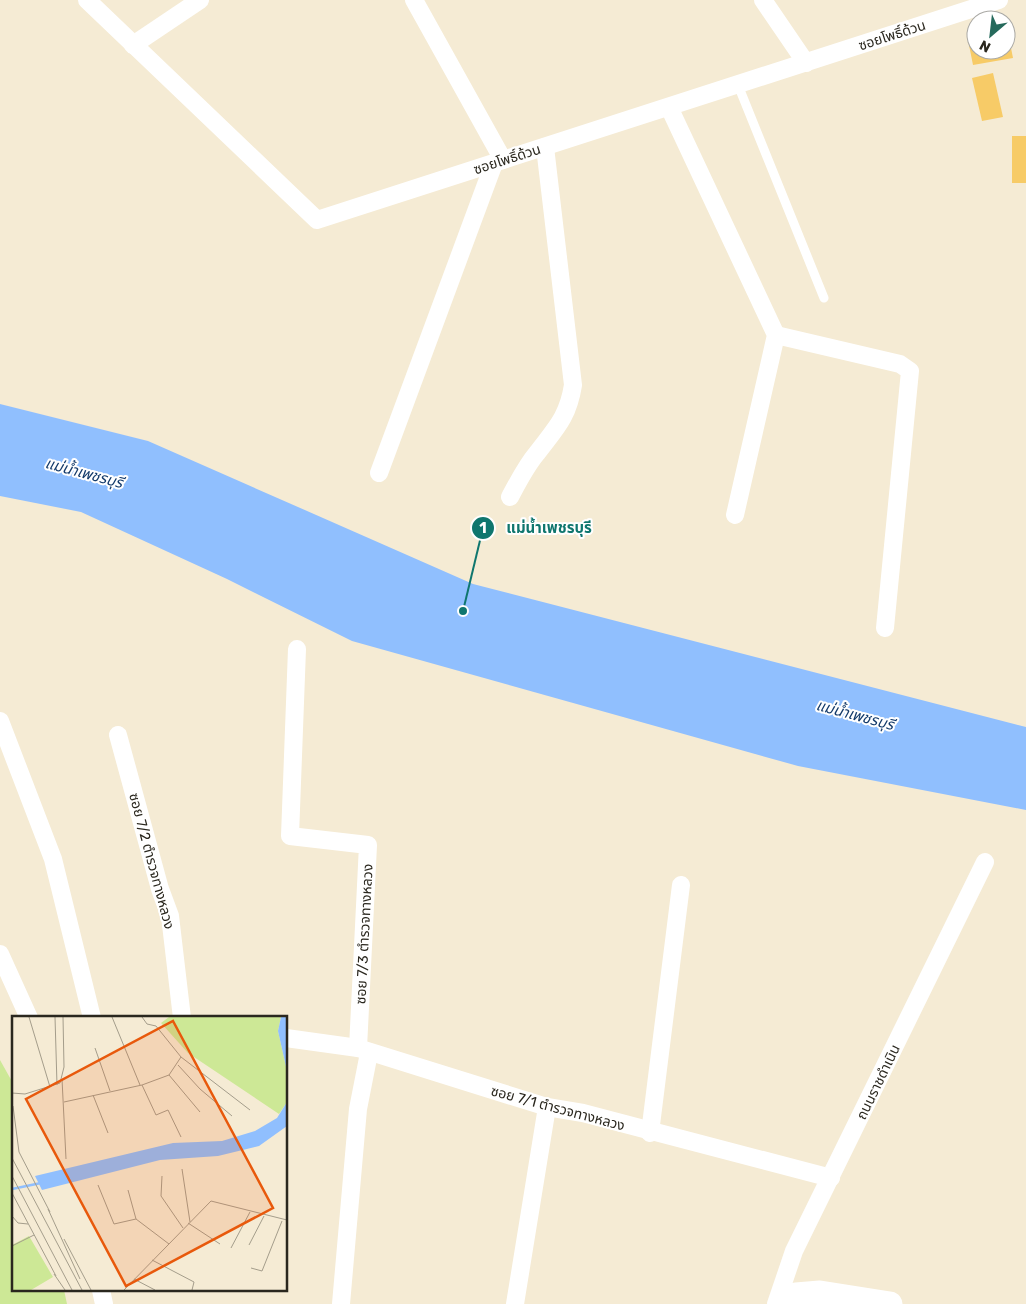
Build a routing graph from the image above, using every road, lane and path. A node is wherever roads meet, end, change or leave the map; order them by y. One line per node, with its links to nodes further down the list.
1 (87, 0): 7 (street, ซอยโพธิ์ด้วน)
2 (200, 0): 7 (street)
3 (414, 0): 12 (street)
4 (763, 0): 8 (street)
5 (998, 0): 6 (street, ซอยโพธิ์ด้วน)
6 (953, 7): 8 (street, ซอยโพธิ์ด้วน)
7 (134, 45): 12 (street, ซอยโพธิ์ด้วน)
8 (806, 63): 9 (street, ซอยโพธิ์ด้วน)
9 (738, 85): 10 (street, ซอยโพธิ์ด้วน); 13 (lane)
10 (669, 107): 11 (street, ซอยโพธิ์ด้วน); 14 (street)
11 (544, 147): 12 (street, ซอยโพธิ์ด้วน); 16 (street)
12 (498, 162): 15 (street)
13 (824, 298)
14 (776, 335): 17 (street); 18 (street)
15 (379, 473)
16 (510, 496)
17 (735, 515)
18 (885, 628)
19 (298, 649): 29 (street, ซอย 7/3 ตำรวจทางหลวง)
20 (0, 721): 26 (street)
21 (118, 735): 27 (street, ซอย 7/2 ตำรวจทางหลวง)
22 (985, 862): 32 (street, ถนนราชดำเนิน)
23 (681, 885): 31 (street)
24 (0, 954): 25 (street)
25 (28, 1016)
26 (92, 1016)
27 (182, 1016)
28 (288, 1038): 29 (street, ซอย 7/1 ตำรวจทางหลวง)
29 (364, 1051): 30 (street, ซอย 7/1 ตำรวจทางหลวง); 35 (street, ซอย 7/3 ตำรวจทางหลวง)
30 (547, 1108): 31 (street, ซอย 7/1 ตำรวจทางหลวง); 36 (street)
31 (650, 1133): 32 (street, ซอย 7/1 ตำรวจทางหลวง)
32 (831, 1178): 37 (street, ถนนราชดำเนิน)
33 (817, 1299): 34 (main road); 38 (main road)
34 (863, 1302): 39 (main road)
35 (341, 1304)
36 (516, 1304)
37 (776, 1304)
38 (781, 1304)
39 (890, 1304)

